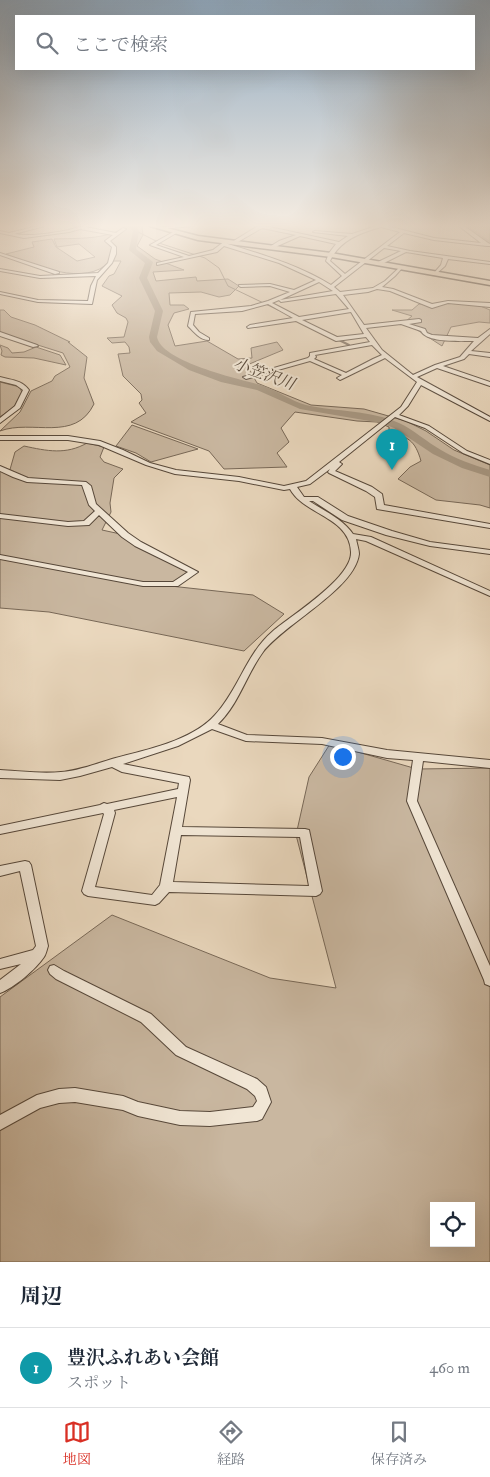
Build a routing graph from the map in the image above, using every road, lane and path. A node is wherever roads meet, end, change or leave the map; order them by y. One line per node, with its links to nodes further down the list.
1 (93, 285): 10 (street)
2 (308, 285): 9 (street)
3 (328, 285): 7 (street)
4 (334, 285): 7 (street)
5 (384, 285): 8 (street)
6 (241, 286): 9 (street)
7 (331, 287): 11 (street)
8 (378, 288): 11 (street); 13 (street)
9 (293, 291): 12 (street)
10 (0, 293)
11 (339, 293): 12 (street); 14 (street)
12 (269, 303): 15 (street); 23 (street)
13 (490, 305)
14 (351, 310): 15 (street); 19 (street)
15 (298, 319): 18 (street); 22 (street)
16 (419, 321): 17 (street)
17 (402, 323): 19 (street); 24 (street)
18 (250, 327)
19 (362, 327): 22 (street)
20 (490, 331): 24 (street)
21 (0, 334): 27 (street)
22 (367, 335): 26 (street)
23 (206, 339)
24 (479, 340): 25 (street); 28 (street)
25 (490, 341)
26 (373, 342): 30 (street); 31 (street)
27 (35, 346)
28 (468, 352): 29 (street); 32 (street)
29 (490, 355)
30 (386, 356): 31 (street); 34 (street)
31 (310, 359): 33 (street)
32 (437, 366): 34 (street); 37 (street)
33 (246, 377)
34 (414, 377): 36 (street)
35 (0, 379): 40 (street)
36 (421, 382): 38 (street); 39 (street)
37 (490, 384)
38 (394, 415): 42 (street); 43 (street)
39 (490, 419)
40 (0, 421)
41 (0, 438): 45 (street)
42 (336, 461): 45 (street); 49 (street)
43 (490, 462)
44 (0, 468): 47 (street)
45 (293, 487): 46 (street)
46 (303, 499): 50 (street); 51 (street)
47 (99, 512): 48 (street); 52 (street)
48 (0, 516)
49 (490, 526)
50 (350, 536): 53 (street); 54 (street)
51 (490, 552)
52 (0, 557)
53 (490, 594)
54 (210, 725): 55 (street); 56 (street)
55 (417, 756): 57 (street); 68 (street)
56 (114, 763): 58 (street); 59 (street)
57 (490, 764)
58 (0, 774)
59 (182, 792): 60 (street); 62 (street)
60 (104, 807): 61 (street); 64 (street)
61 (0, 830)
62 (177, 831): 64 (street); 64 (street)
63 (0, 871): 65 (street)
64 (166, 888)
65 (39, 954): 66 (street); 69 (street)
66 (0, 964)
67 (54, 970): 70 (street)
68 (490, 980)
69 (0, 987)
70 (0, 1123)

